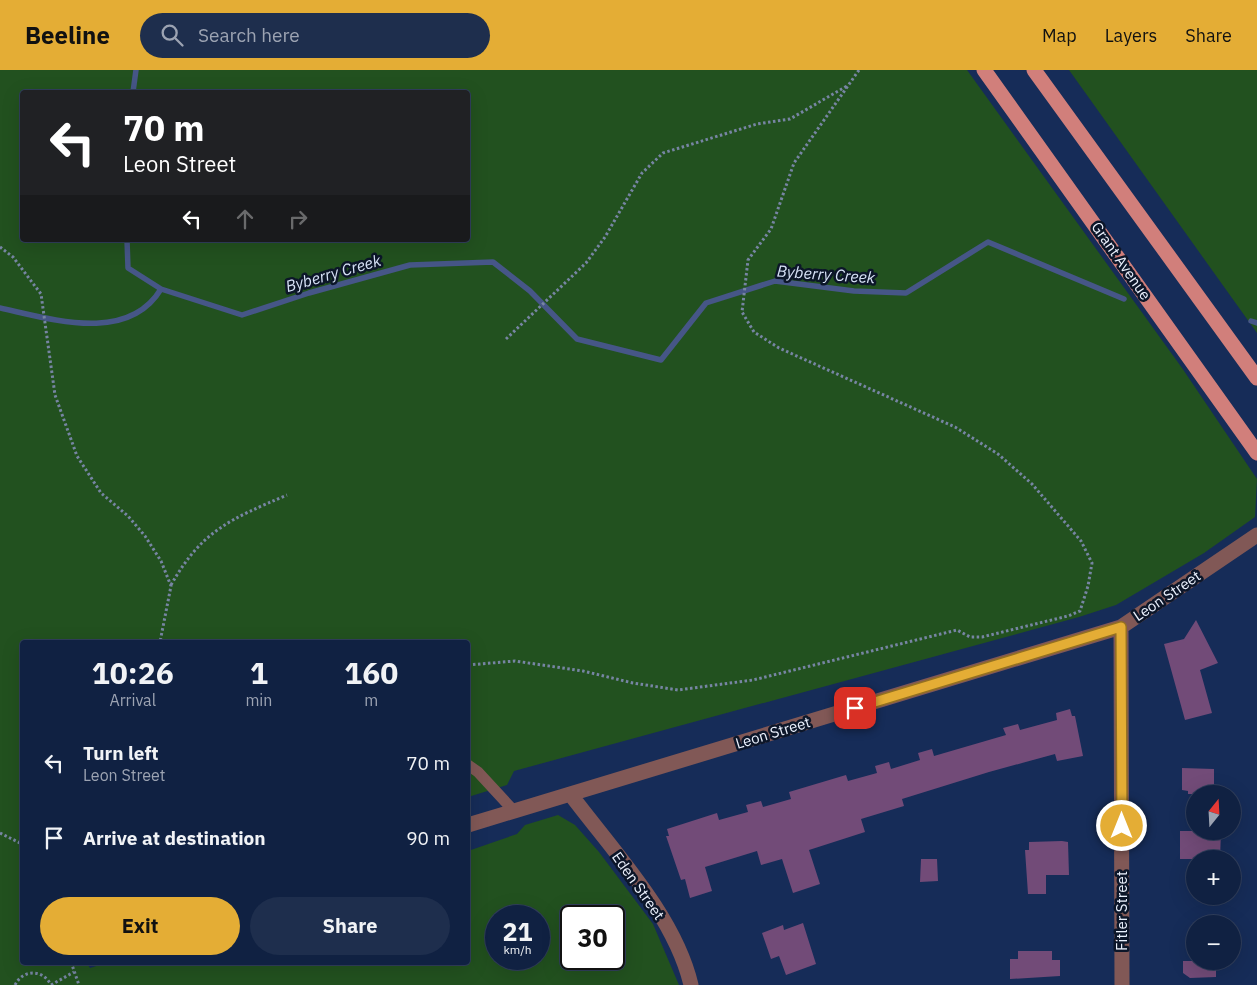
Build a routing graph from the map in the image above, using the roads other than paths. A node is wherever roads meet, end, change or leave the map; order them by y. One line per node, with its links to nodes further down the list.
1 (984, 70): 4 (main road, Grant Avenue)
2 (1034, 70): 3 (main road)
3 (1257, 378)
4 (1257, 453)
5 (1257, 535): 6 (street, Leon Street)
6 (1121, 627): 8 (street, Leon Street); 12 (street, Fitler Street)
7 (470, 766): 9 (lane)
8 (571, 795): 9 (street, Leon Street); 11 (street, Eden Street)
9 (513, 810): 10 (street, Leon Street)
10 (470, 824)
11 (691, 985)
12 (1122, 985)

